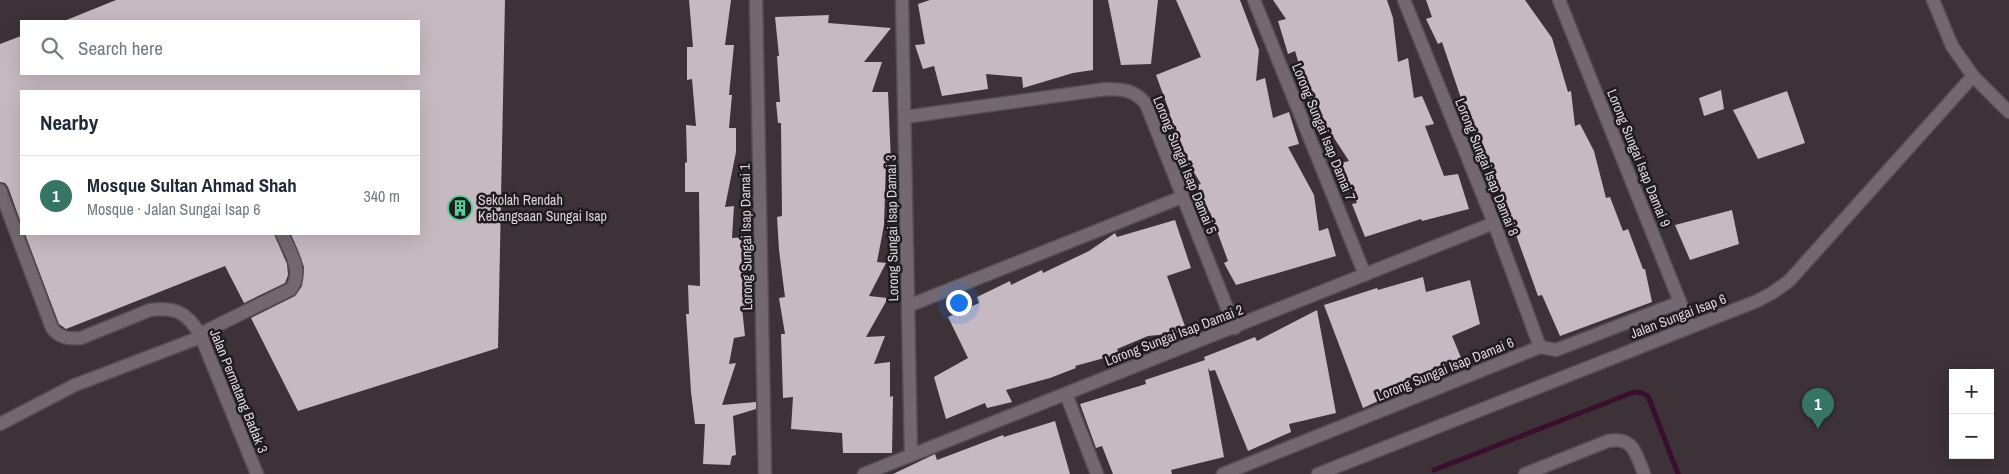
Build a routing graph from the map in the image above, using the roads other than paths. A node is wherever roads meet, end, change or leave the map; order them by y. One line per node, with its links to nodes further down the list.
1 (756, 0): 25 (street, Lorong Sungai Isap Damai 1)
2 (902, 0): 9 (street, Lorong Sungai Isap Damai 3)
3 (1254, 0): 14 (street, Lorong Sungai Isap Damai 7)
4 (1404, 0): 12 (street, Lorong Sungai Isap Damai 8)
5 (1559, 0): 15 (street, Lorong Sungai Isap Damai 9)
6 (1933, 0): 7 (street)
7 (1973, 76): 8 (street); 17 (street, Jalan Sungai Isap 6)
8 (2009, 112)
9 (905, 117): 11 (street, Lorong Sungai Isap Damai 5); 16 (street, Lorong Sungai Isap Damai 3)
10 (0, 190): 19 (street, Jalan Permatang Badak 3)
11 (1182, 197): 16 (street); 18 (street, Lorong Sungai Isap Damai 5)
12 (1494, 223): 14 (street, Lorong Sungai Isap Damai 2); 20 (street, Lorong Sungai Isap Damai 8)
13 (282, 235): 19 (street)
14 (1365, 275): 18 (street, Lorong Sungai Isap Damai 2)
15 (1680, 302): 17 (street, Lorong Sungai Isap Damai 9); 20 (street, Lorong Sungai Isap Damai 6)
16 (908, 306): 23 (street, Lorong Sungai Isap Damai 3)
17 (1690, 327): 29 (street, Jalan Sungai Isap 6)
18 (1235, 328): 21 (street, Lorong Sungai Isap Damai 2)
19 (200, 335): 22 (street); 24 (street, Jalan Permatang Badak 3)
20 (1540, 347): 28 (street, Lorong Sungai Isap Damai 6)
21 (1066, 394): 23 (street, Lorong Sungai Isap Damai 2); 27 (street)
22 (0, 424)
23 (912, 455): 26 (street, Lorong Sungai Isap Damai 2)
24 (257, 474)
25 (766, 474)
26 (864, 474)
27 (1097, 474)
28 (1223, 474)
29 (1318, 474)
30 (1525, 474): 31 (street)
31 (1644, 474)

